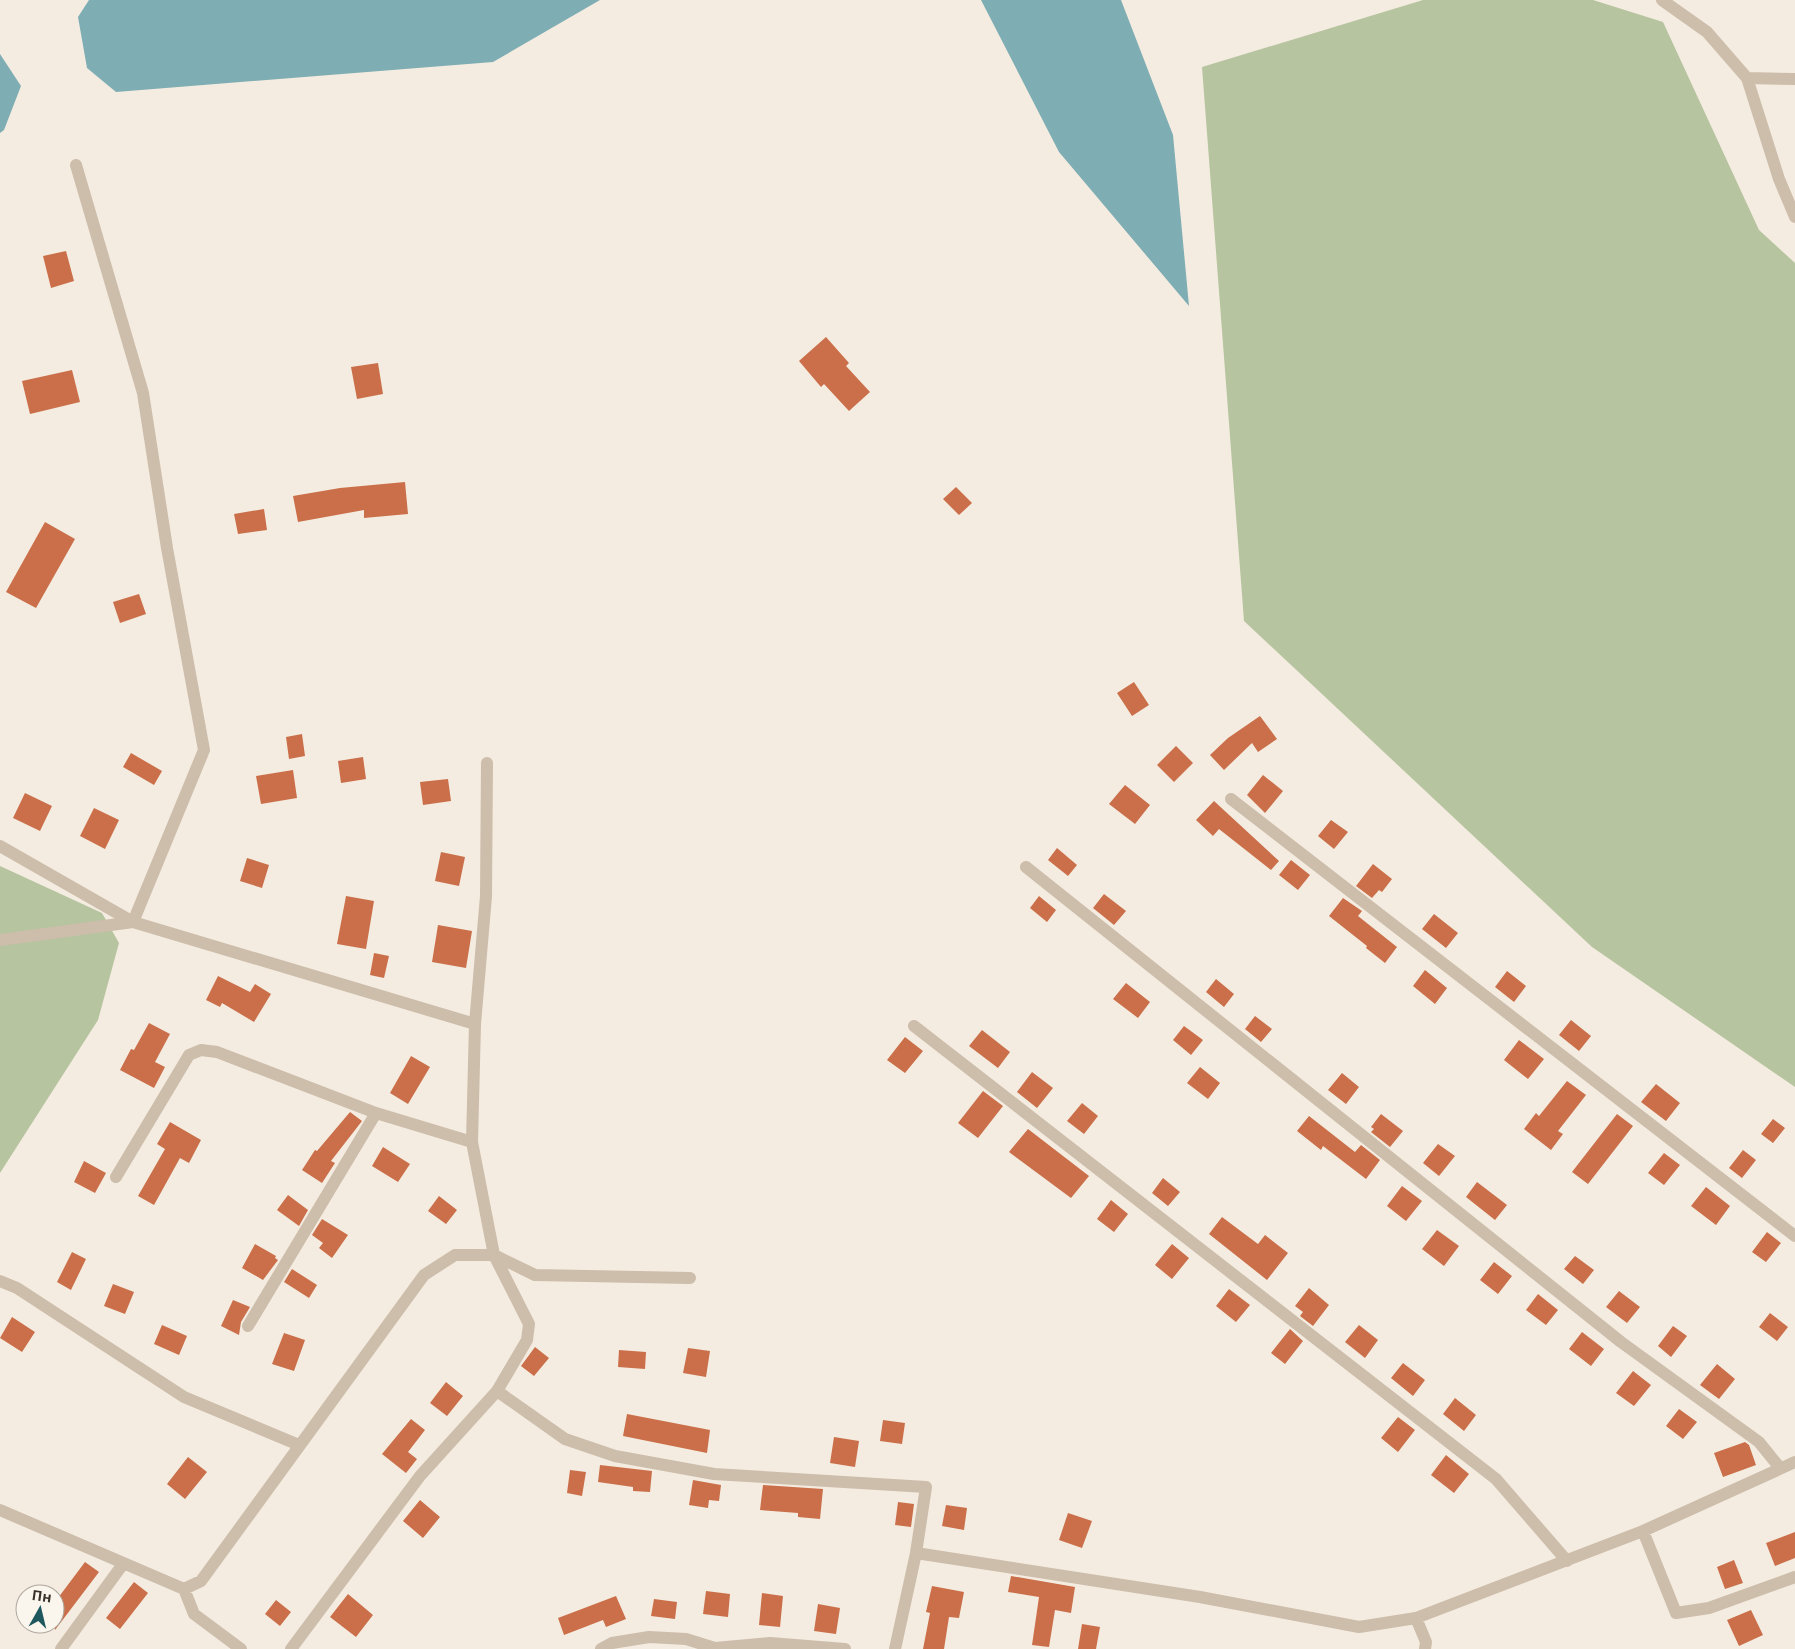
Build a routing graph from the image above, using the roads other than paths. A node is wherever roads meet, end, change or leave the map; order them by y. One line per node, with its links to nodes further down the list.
1 (1662, 0): 2 (street)
2 (1748, 78): 3 (street); 5 (street)
3 (1795, 79)
4 (76, 165): 10 (street)
5 (1795, 217)
6 (487, 763): 12 (street)
7 (1231, 799): 17 (street)
8 (0, 846): 10 (street)
9 (1026, 867): 25 (street)
10 (133, 922): 11 (street); 12 (street)
11 (0, 940)
12 (475, 1024): 15 (street)
13 (914, 1026): 29 (street)
14 (376, 1113): 15 (street); 16 (street); 21 (street)
15 (472, 1142): 18 (street)
16 (116, 1178)
17 (1795, 1236)
18 (494, 1255): 19 (street); 22 (street); 23 (street)
19 (690, 1278)
20 (0, 1281): 23 (street)
21 (248, 1326)
22 (497, 1391): 28 (street); 36 (street)
23 (299, 1445): 32 (street)
24 (1795, 1462): 25 (street)
25 (1780, 1468): 27 (street)
26 (0, 1510): 30 (street)
27 (1643, 1531): 29 (street); 31 (street)
28 (916, 1553): 33 (street); 40 (street)
29 (1567, 1561): 33 (street)
30 (123, 1564): 32 (street); 34 (street)
31 (1795, 1577)
32 (184, 1589): 35 (street)
33 (1416, 1618): 41 (street)
34 (60, 1649)
35 (241, 1649)
36 (292, 1649)
37 (601, 1649): 38 (street)
38 (715, 1649): 39 (street)
39 (846, 1649)
40 (895, 1649)
41 (1425, 1649)

